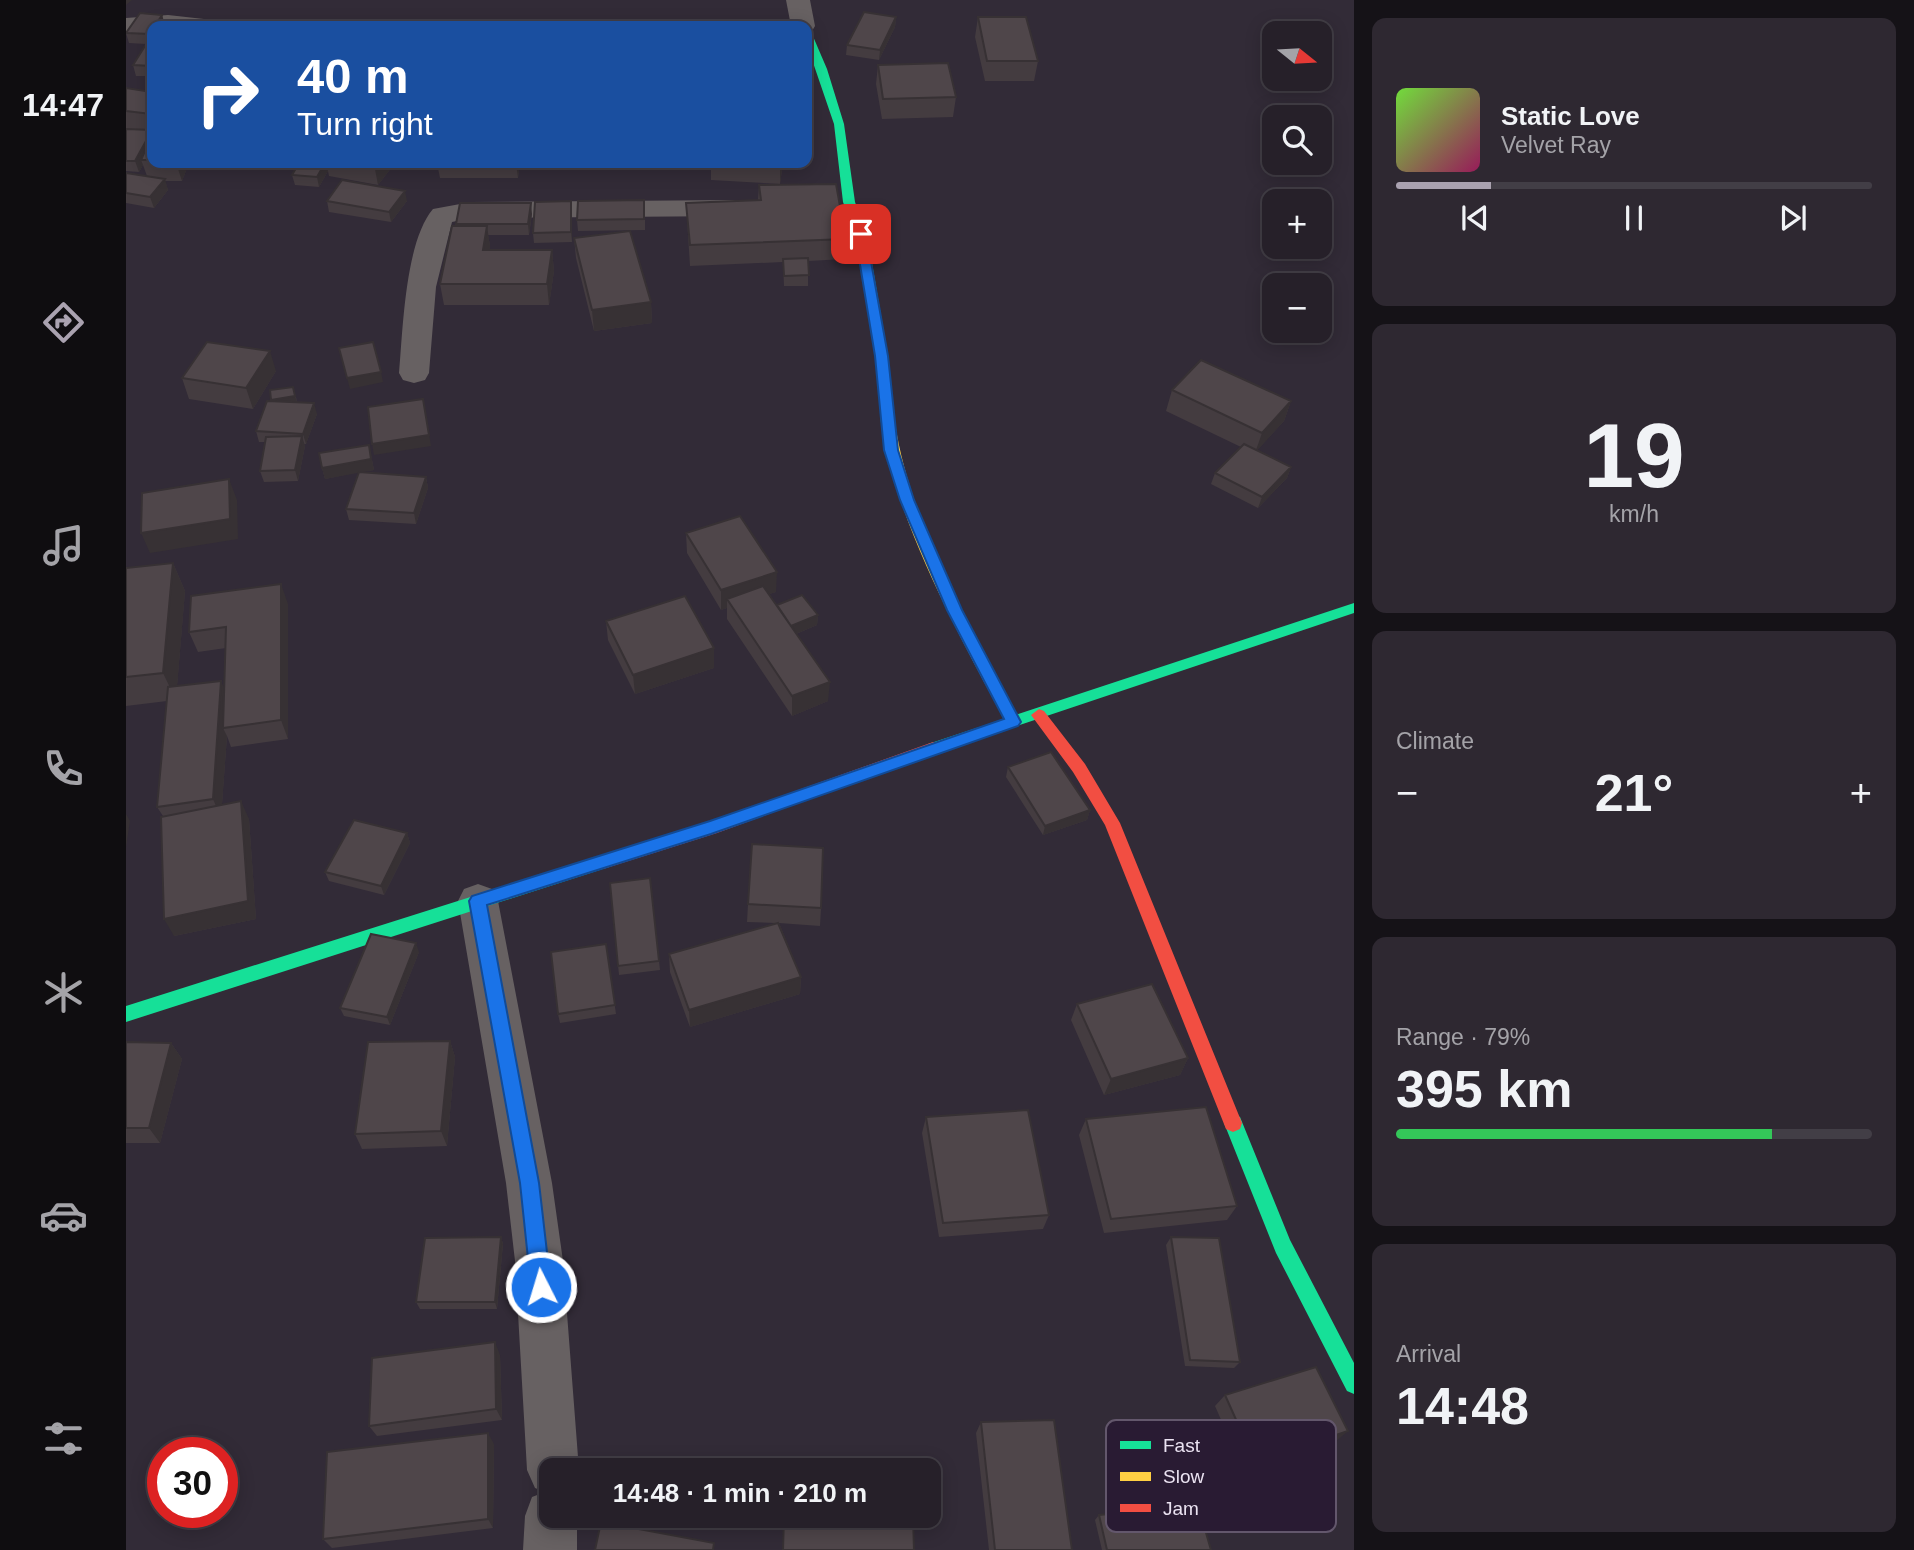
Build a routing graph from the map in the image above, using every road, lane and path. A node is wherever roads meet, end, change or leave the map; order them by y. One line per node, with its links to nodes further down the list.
1 (798, 0): 2 (street)
2 (802, 21)
3 (812, 52): 8 (street)
4 (768, 207): 5 (street)
5 (414, 373)
6 (1354, 608): 7 (street)
7 (1040, 715): 8 (street); 11 (street)
8 (1013, 722): 9 (street)
9 (478, 901): 10 (street); 12 (street)
10 (126, 1014)
11 (1354, 1384)
12 (552, 1458)
13 (551, 1528): 14 (street)
14 (550, 1550)

